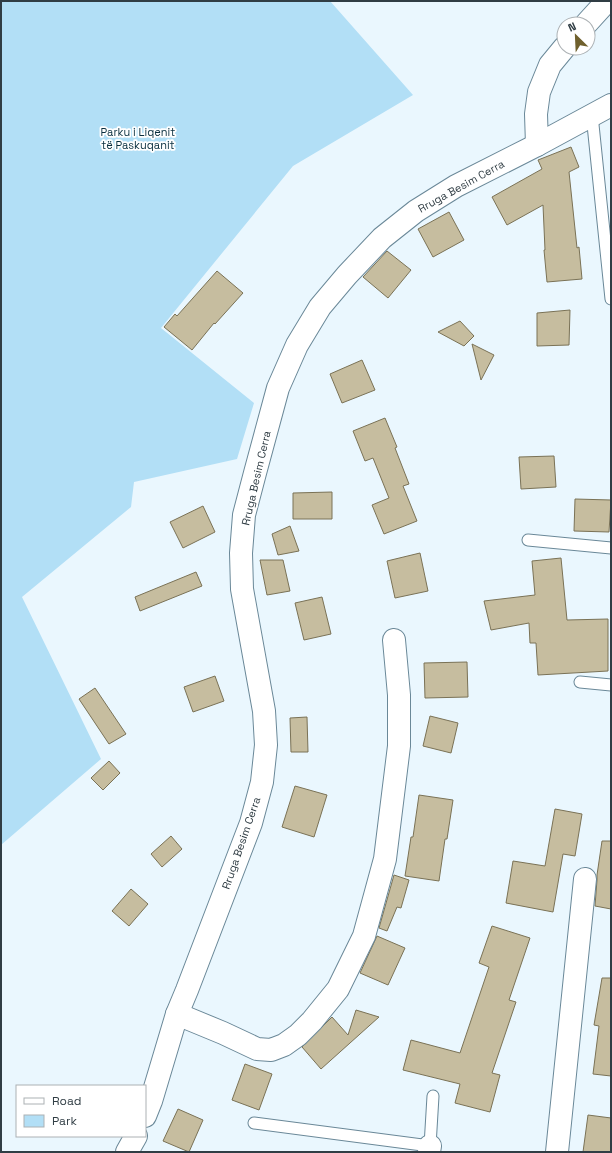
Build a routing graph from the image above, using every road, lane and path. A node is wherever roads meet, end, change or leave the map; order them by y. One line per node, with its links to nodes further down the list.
1 (607, 1): 2 (street)
2 (593, 16)
3 (557, 56): 6 (street)
4 (611, 105): 5 (street, Rruga Besim Cerra)
5 (592, 115): 6 (street, Rruga Besim Cerra); 7 (lane)
6 (537, 145): 14 (street, Rruga Besim Cerra)
7 (611, 299)
8 (528, 540): 9 (lane)
9 (611, 548)
10 (394, 640): 14 (street)
11 (580, 682): 12 (lane)
12 (611, 685)
13 (585, 879): 21 (street)
14 (177, 1014): 16 (street, Rruga Besim Cerra)
15 (433, 1096): 19 (lane)
16 (146, 1114)
17 (254, 1123): 19 (lane)
18 (135, 1137): 20 (street)
19 (430, 1149)
20 (127, 1152)
21 (557, 1152)

